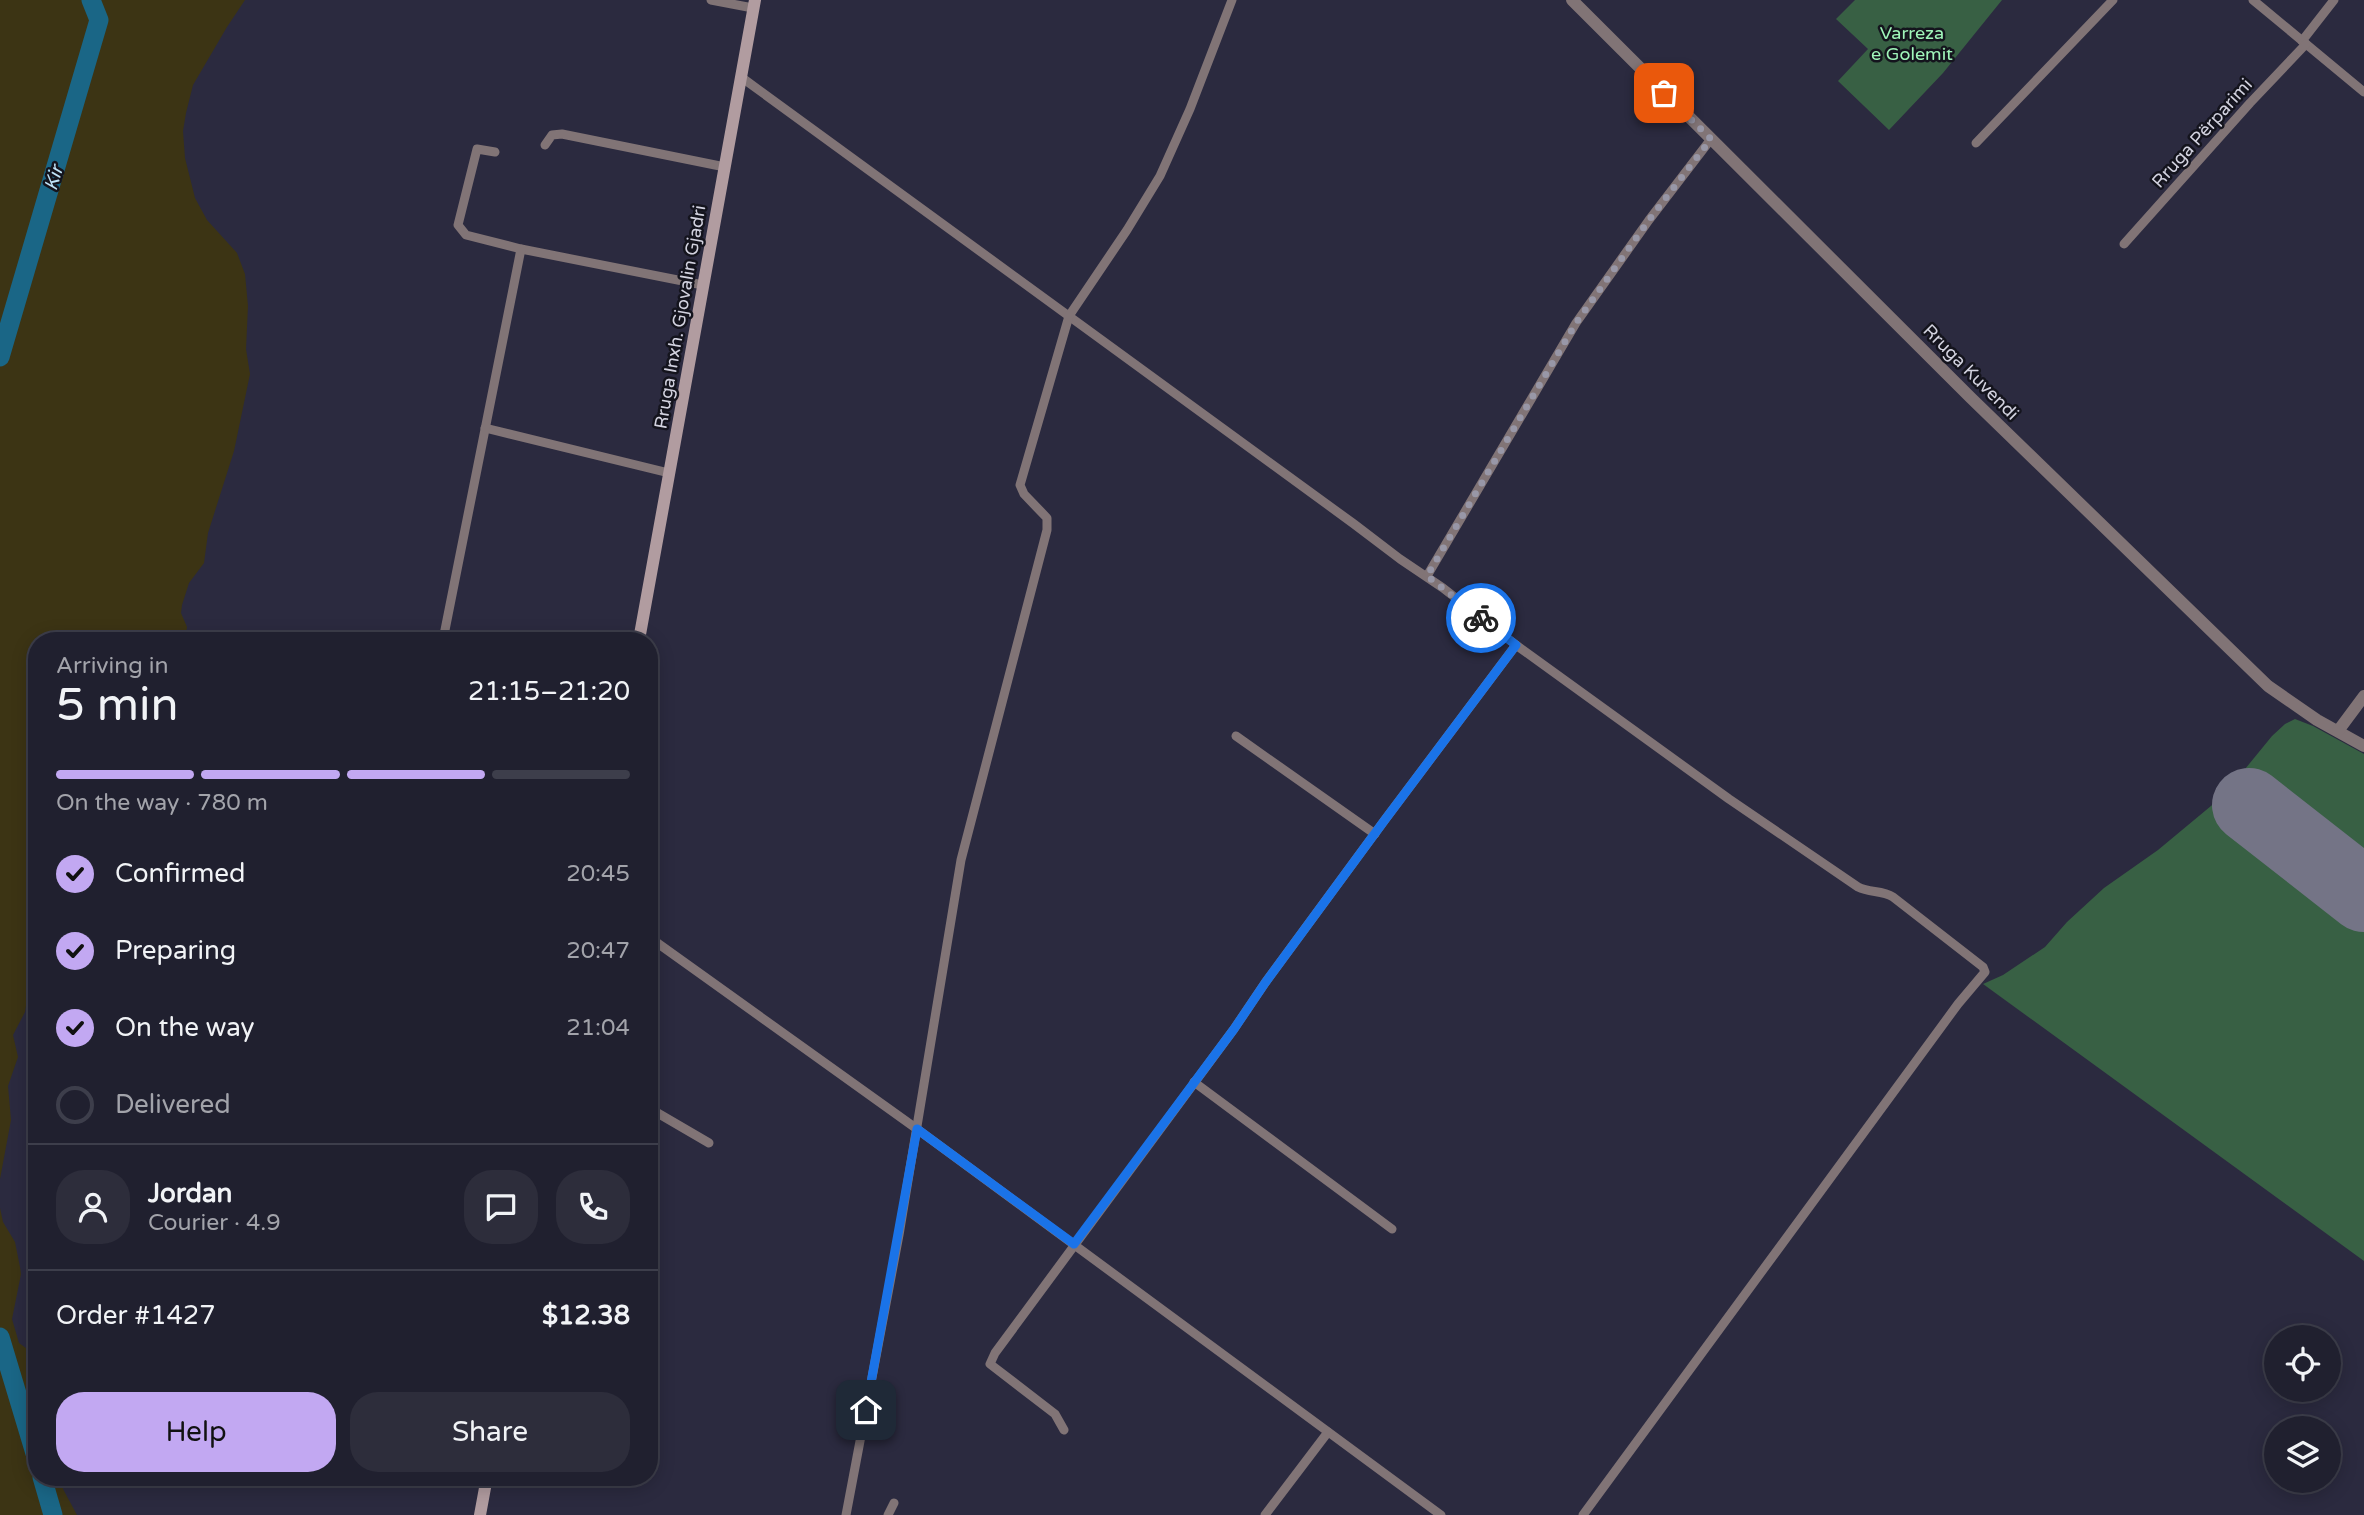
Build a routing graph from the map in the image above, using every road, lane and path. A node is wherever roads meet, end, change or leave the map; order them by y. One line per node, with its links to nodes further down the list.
1 (711, 0): 7 (street)
2 (1232, 0): 19 (street)
3 (1572, 0): 11 (street, Rruga Kuvendi)
4 (2113, 0): 12 (street)
5 (2253, 0): 8 (street)
6 (2334, 0): 8 (street, Rruga Përparimi)
7 (754, 4): 9 (main road, Rruga Inxh. Gjovalin Gjadri)
8 (2304, 43): 10 (street); 16 (street, Rruga Përparimi)
9 (741, 77): 15 (main road, Rruga Inxh. Gjovalin Gjadri); 19 (street)
10 (2364, 92)
11 (1711, 139): 22 (street); 27 (street, Rruga Kuvendi)
12 (1976, 143)
13 (545, 145): 15 (street)
14 (495, 152): 17 (street)
15 (724, 167): 18 (main road, Rruga Inxh. Gjovalin Gjadri)
16 (2124, 244)
17 (521, 249): 18 (street); 20 (street)
18 (703, 285): 21 (main road, Rruga Inxh. Gjovalin Gjadri)
19 (1069, 316): 22 (street); 34 (street)
20 (485, 428): 21 (street); 23 (street)
21 (669, 473): 24 (main road, Rruga Inxh. Gjovalin Gjadri)
22 (1427, 576): 25 (street)
23 (445, 632)
24 (640, 632)
25 (1516, 645): 30 (street); 47 (street)
26 (2364, 696): 27 (street)
27 (2338, 731): 29 (street, Rruga Kuvendi)
28 (1236, 736): 30 (street)
29 (2364, 746)
30 (1375, 834): 32 (street)
31 (658, 943): 34 (street)
32 (1194, 1082): 36 (street); 37 (street)
33 (658, 1113): 35 (street)
34 (917, 1129): 37 (street); 43 (street)
35 (709, 1143)
36 (1392, 1229)
37 (1074, 1244): 38 (street); 39 (street)
38 (1064, 1430)
39 (1328, 1432): 45 (street); 46 (street)
40 (485, 1486): 42 (main road)
41 (894, 1503): 44 (street)
42 (480, 1515)
43 (846, 1515)
44 (888, 1515)
45 (1265, 1515)
46 (1441, 1515)
47 (1583, 1515)

